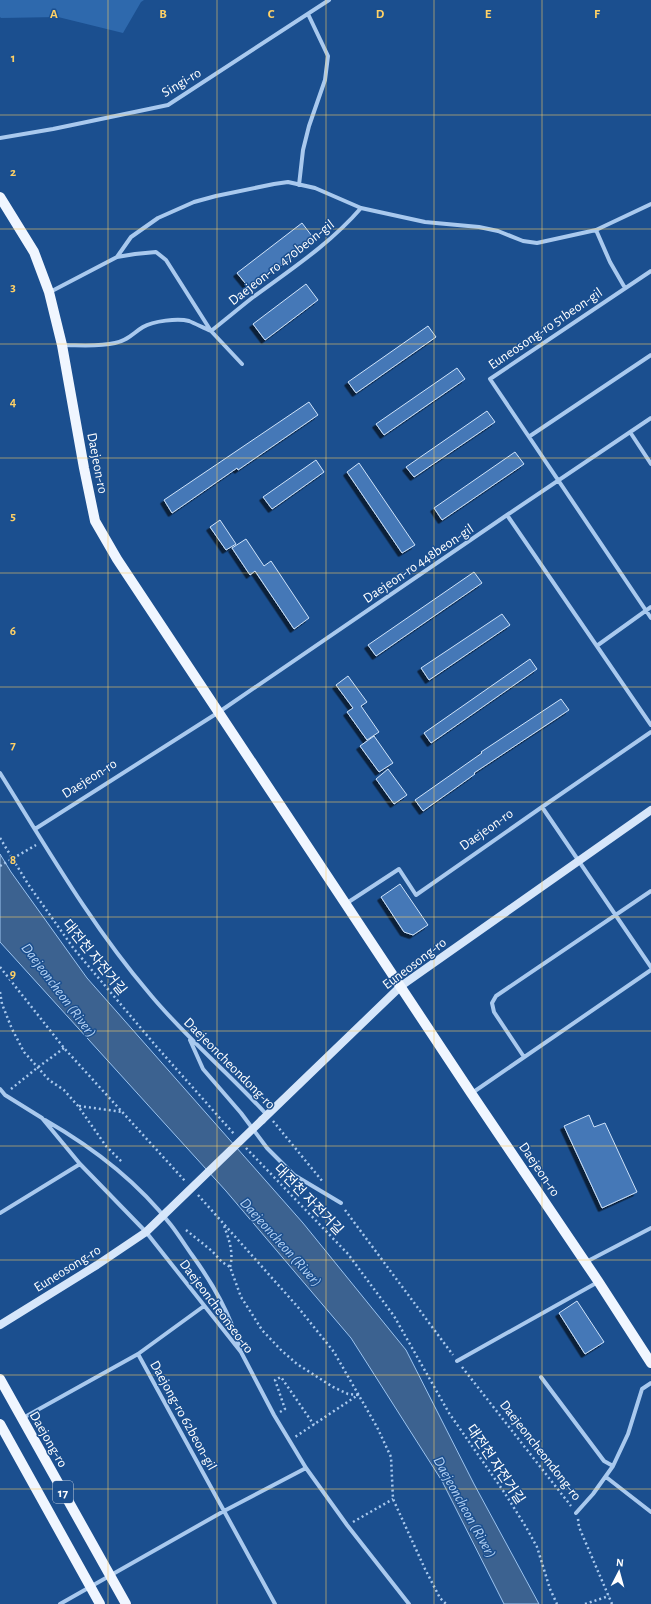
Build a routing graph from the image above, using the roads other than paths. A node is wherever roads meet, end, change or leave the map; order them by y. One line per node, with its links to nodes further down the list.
1 (329, 0): 2 (street, Singi-ro)
2 (308, 14): 3 (street, Singi-ro); 4 (street)
3 (0, 138)
4 (299, 185): 7 (street); 9 (street)
5 (0, 197): 12 (main road, Daejeon-ro)
6 (651, 204): 8 (street)
7 (361, 208): 8 (street); 13 (street, Daejeon-ro 470beon-gil)
8 (596, 230): 11 (street)
9 (117, 257): 12 (street); 13 (street)
10 (651, 271): 11 (street, Euneosong-ro 51beon-gil)
11 (625, 288): 19 (street, Euneosong-ro 51beon-gil)
12 (49, 292): 14 (main road, Daejeon-ro)
13 (211, 331): 14 (street); 16 (street)
14 (62, 345): 27 (main road, Daejeon-ro)
15 (651, 355): 19 (street)
16 (242, 364)
17 (651, 418): 18 (street, Daejeon-ro 448beon-gil)
18 (630, 432): 20 (street); 21 (street, Daejeon-ro 448beon-gil)
19 (530, 436): 21 (street, Euneosong-ro 51beon-gil)
20 (651, 464)
21 (559, 480): 22 (street, Daejeon-ro 448beon-gil); 24 (street, Euneosong-ro 51beon-gil)
22 (507, 515): 26 (street); 27 (street, Daejeon-ro 448beon-gil)
23 (651, 608): 24 (street)
24 (646, 611): 25 (street, Euneosong-ro 51beon-gil); 26 (street)
25 (651, 618)
26 (598, 645): 28 (street)
27 (219, 712): 33 (street, Daejeon-ro); 36 (main road, Daejeon-ro)
28 (651, 725)
29 (651, 732): 31 (street, Daejeon-ro)
30 (0, 773): 33 (street, Daejeoncheondong-ro)
31 (542, 807): 34 (street); 36 (street, Daejeon-ro)
32 (651, 810): 34 (main road, Euneosong-ro)
33 (35, 829): 40 (street, Daejeoncheondong-ro)
34 (578, 861): 37 (street); 39 (main road, Euneosong-ro)
35 (651, 891): 37 (street)
36 (346, 904): 39 (main road, Daejeon-ro)
37 (615, 915): 38 (street); 41 (street)
38 (651, 968): 41 (street)
39 (401, 986): 43 (main road, Daejeon-ro); 44 (main road, Euneosong-ro)
40 (189, 1038): 44 (street, Daejeoncheondong-ro); 47 (street)
41 (524, 1057): 43 (street)
42 (0, 1089): 45 (street, Daejeoncheonseo-ro)
43 (471, 1093): 51 (main road, Daejeon-ro)
44 (265, 1117): 50 (main road, Euneosong-ro, bridge)
45 (42, 1118): 46 (street, Daejeoncheonseo-ro); 55 (street)
46 (80, 1164): 48 (street); 50 (street, Daejeoncheonseo-ro)
47 (341, 1203)
48 (0, 1213)
49 (651, 1228): 51 (street)
50 (146, 1232): 53 (street, Daejeoncheonseo-ro); 54 (main road, Euneosong-ro)
51 (585, 1262): 52 (main road, Daejeon-ro)
52 (598, 1281): 57 (street); 58 (main road, Daejeon-ro)
53 (204, 1306): 55 (street, Daejeoncheonseo-ro); 56 (street)
54 (0, 1325)
55 (241, 1352): 65 (street, Daejeoncheonseo-ro)
56 (138, 1354): 62 (street, Daejong-ro 62beon-gil); 67 (street, Daejong-ro 62beon-gil)
57 (457, 1361)
58 (651, 1363)
59 (540, 1377): 64 (street)
60 (0, 1379): 62 (main road, Daejong-ro / 17)
61 (651, 1383): 64 (street)
62 (22, 1419): 70 (main road, Daejong-ro / 17)
63 (1, 1428): 71 (main road, 17)
64 (613, 1466): 66 (street)
65 (306, 1468): 67 (street); 76 (street, Daejeoncheonseo-ro)
66 (606, 1477): 68 (street); 69 (street)
67 (224, 1511): 70 (street); 75 (street, Daejong-ro 62beon-gil)
68 (651, 1512)
69 (576, 1513)
70 (111, 1576): 71 (street); 74 (main road, Daejong-ro / 17)
71 (90, 1587): 72 (street); 73 (main road, 17)
72 (60, 1604)
73 (100, 1604)
74 (126, 1604)
75 (275, 1604)
76 (409, 1604)

